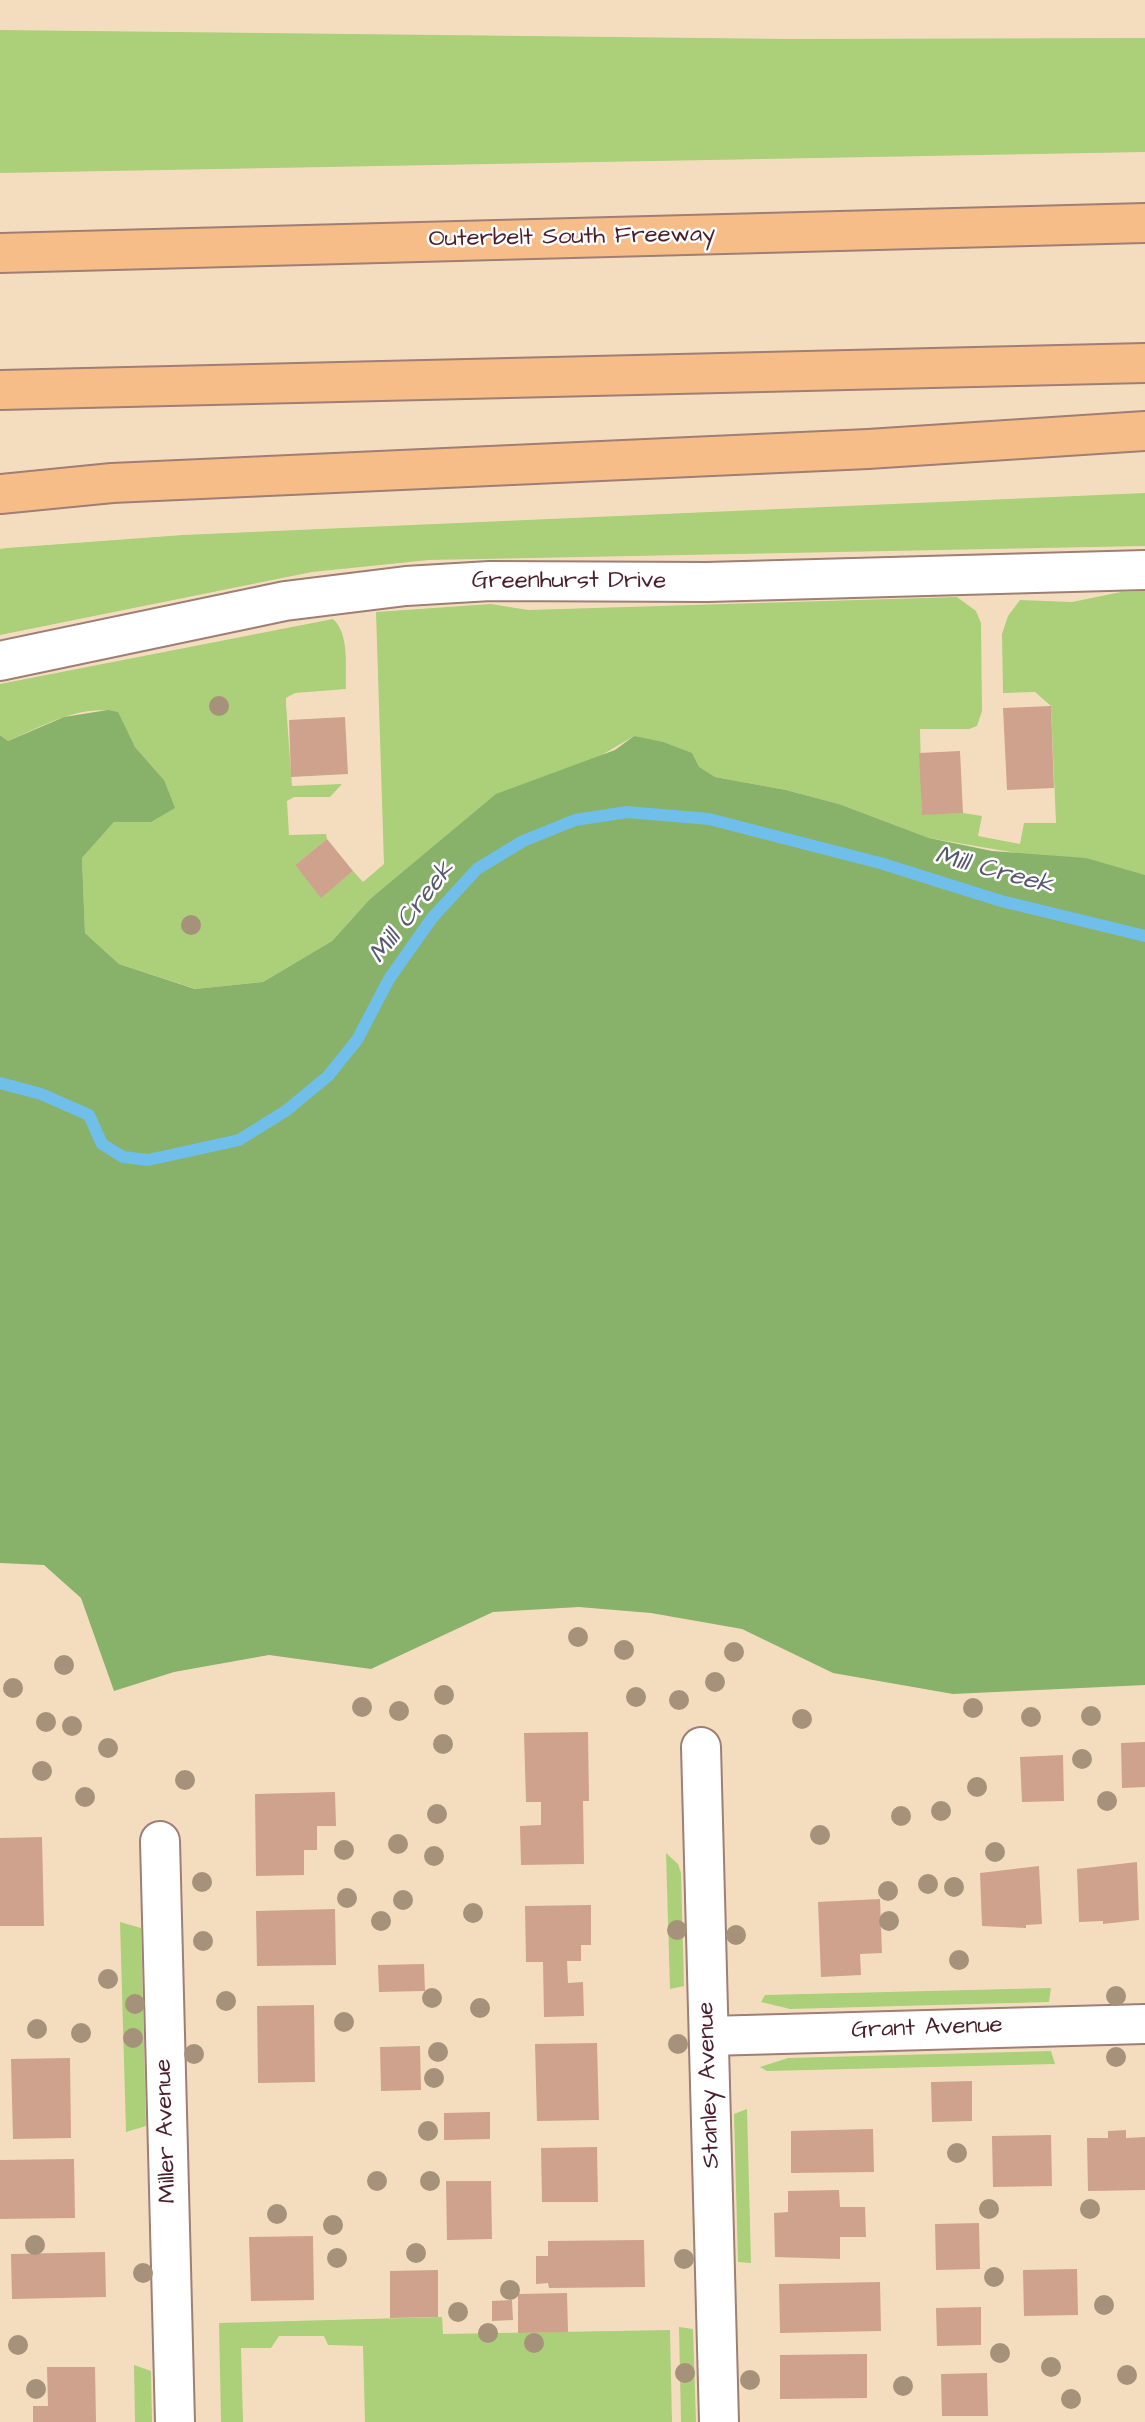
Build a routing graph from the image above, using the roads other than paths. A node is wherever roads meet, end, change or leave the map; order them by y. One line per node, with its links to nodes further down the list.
1 (1145, 223): 2 (highway, Outerbelt South Freeway)
2 (0, 253)
3 (1145, 363): 4 (highway)
4 (0, 390)
5 (1145, 431): 6 (highway)
6 (0, 494)
7 (1145, 570): 8 (street, Greenhurst Drive)
8 (0, 661)
9 (701, 1747): 12 (street, Stanley Avenue)
10 (160, 1841): 13 (street, Miller Avenue)
11 (1145, 2024): 12 (street, Grant Avenue)
12 (709, 2036): 14 (street, Stanley Avenue)
13 (175, 2422)
14 (719, 2422)

